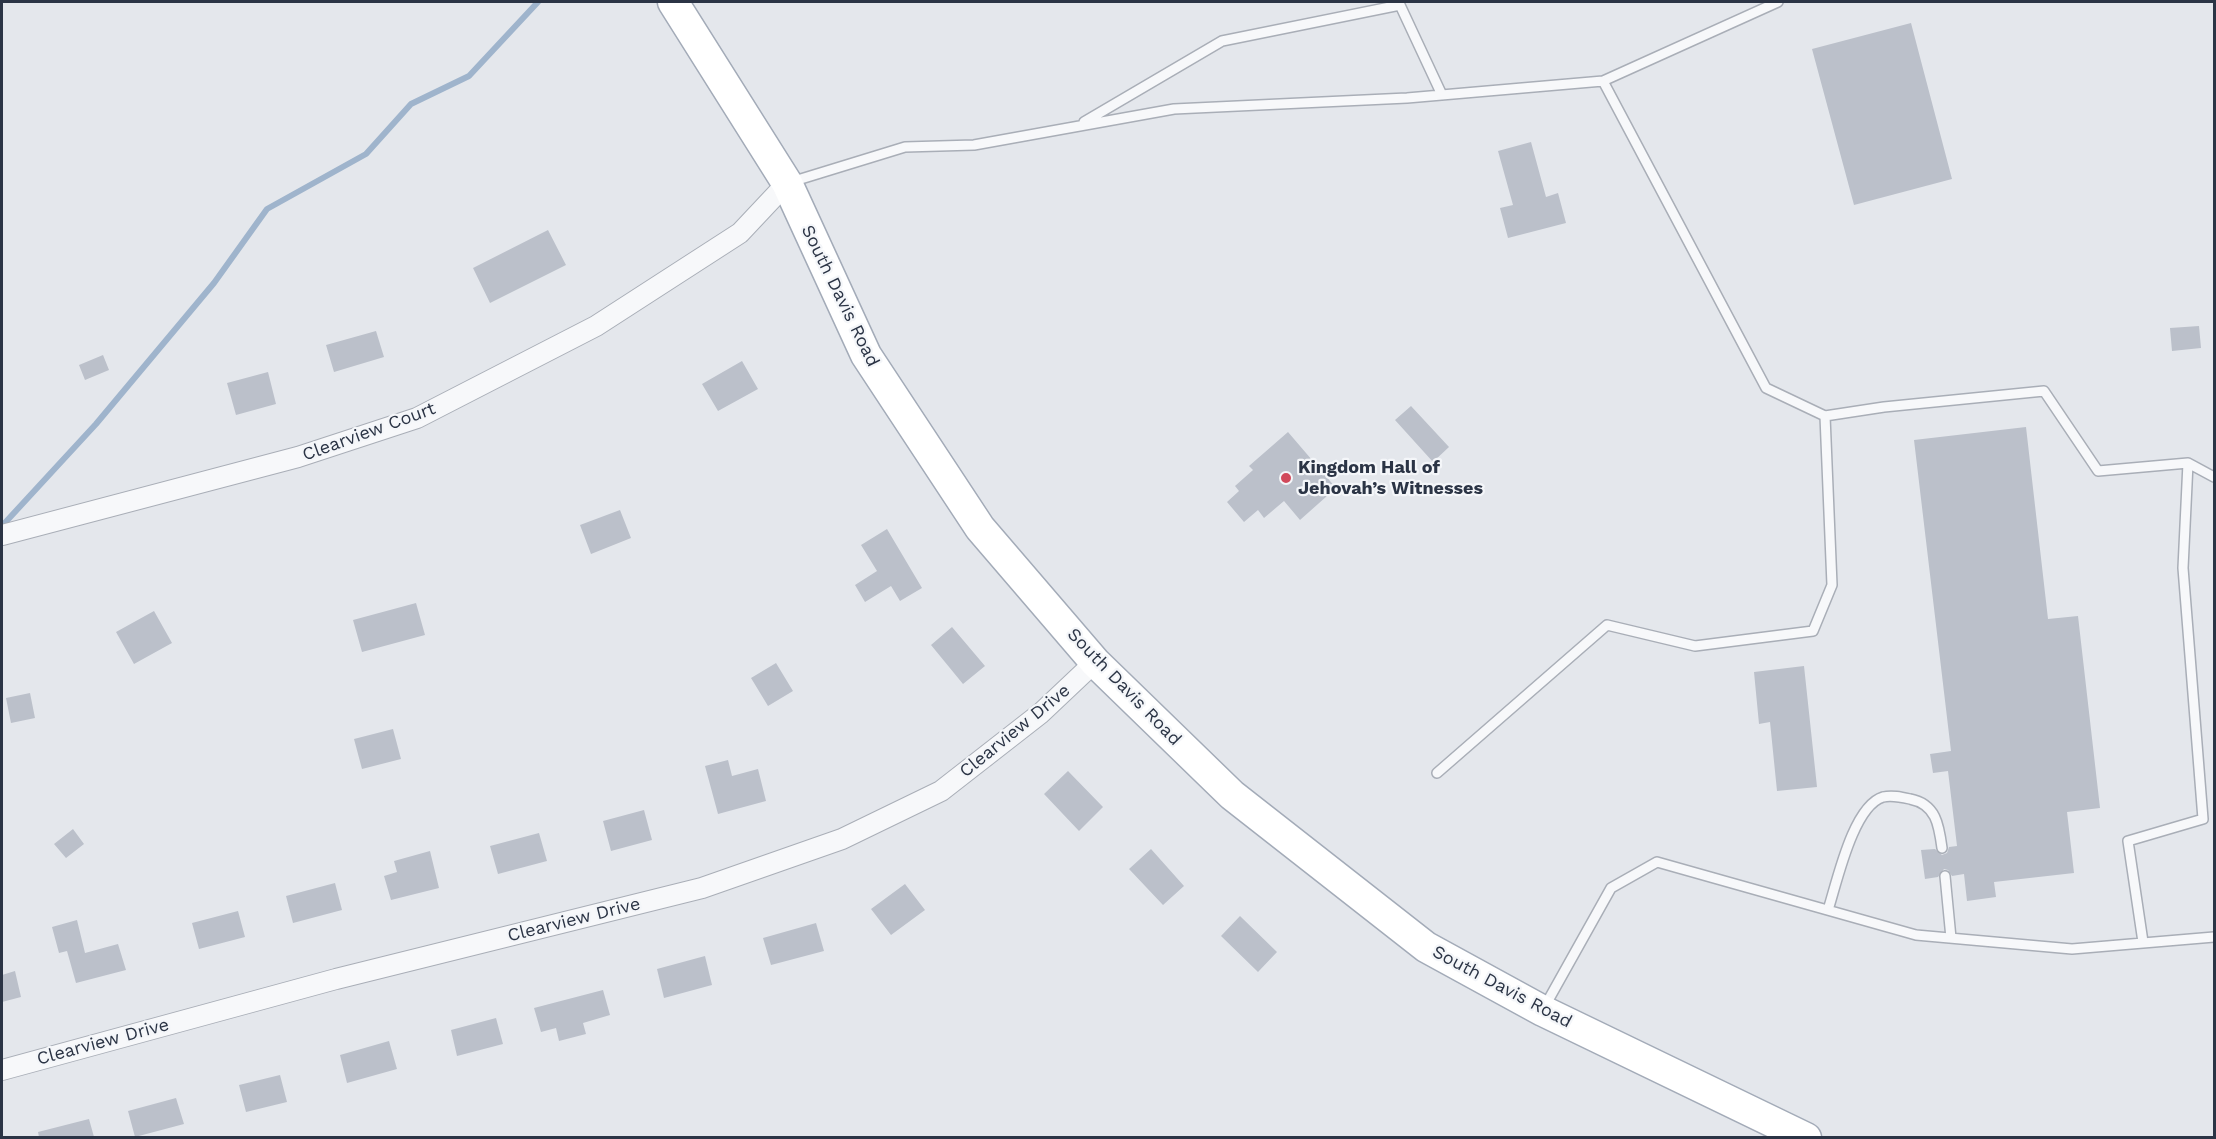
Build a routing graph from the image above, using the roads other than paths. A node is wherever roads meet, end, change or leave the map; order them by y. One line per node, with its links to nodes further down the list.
1 (673, 2): 6 (main road, South Davis Road)
2 (1778, 2): 3 (lane)
3 (1604, 81): 4 (lane); 7 (lane)
4 (1442, 95): 5 (lane); 5 (lane)
5 (1078, 126): 6 (lane)
6 (787, 183): 10 (street, Clearview Court); 11 (main road, South Davis Road)
7 (1825, 416): 8 (lane); 12 (lane)
8 (2188, 463): 9 (lane); 18 (lane)
9 (2214, 477)
10 (2, 535)
11 (1095, 662): 19 (main road, South Davis Road); 20 (street, Clearview Drive)
12 (1437, 773)
13 (1942, 848): 15 (lane)
14 (1946, 876): 17 (lane)
15 (1828, 910): 17 (lane); 19 (lane)
16 (2214, 937): 18 (lane)
17 (1951, 938): 18 (lane)
18 (2143, 942)
19 (1543, 1011): 21 (main road, South Davis Road)
20 (2, 1070)
21 (1806, 1137)

